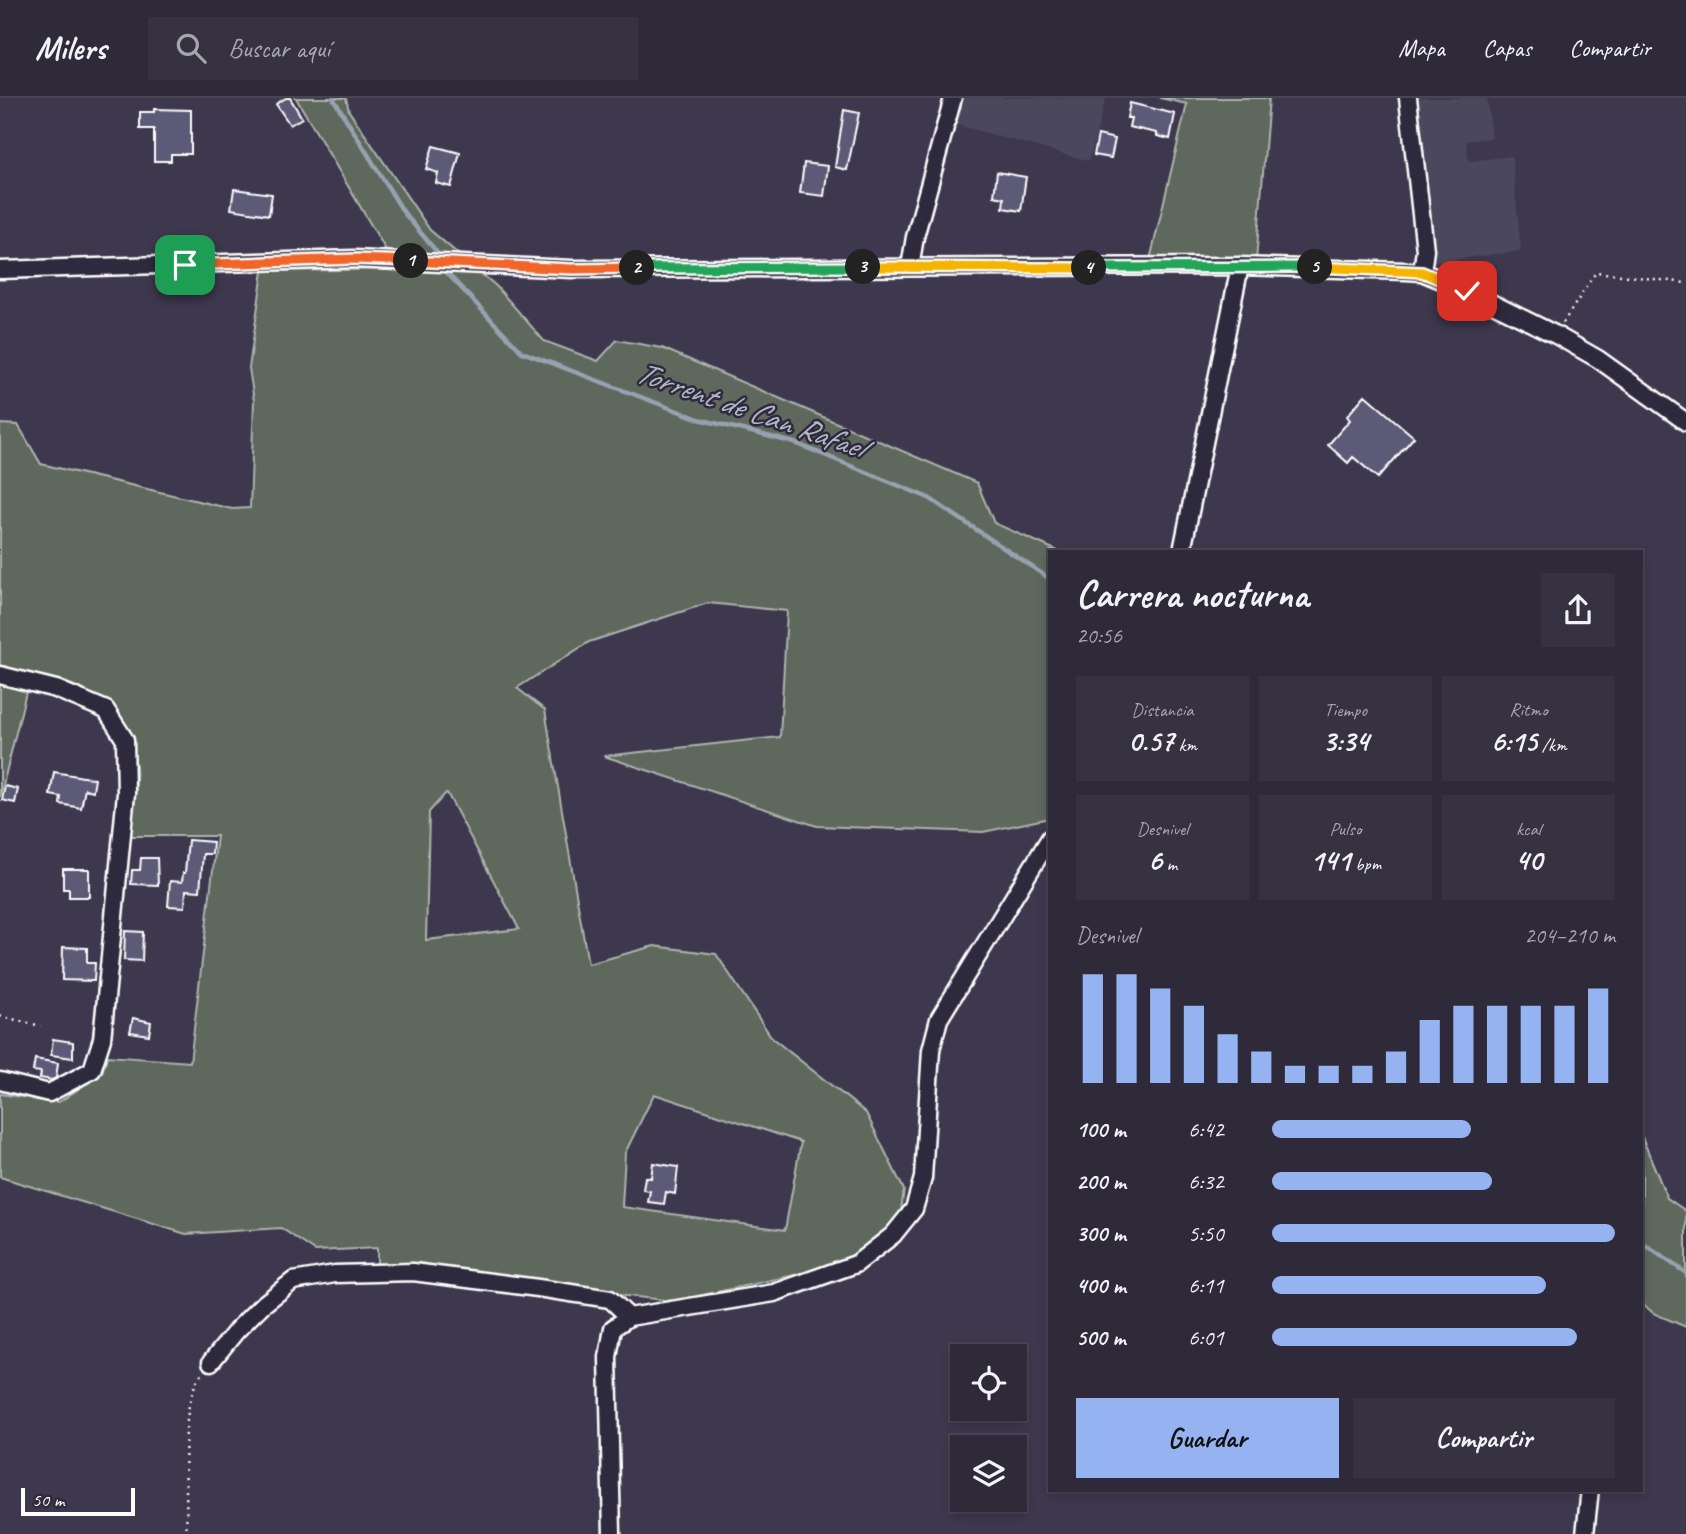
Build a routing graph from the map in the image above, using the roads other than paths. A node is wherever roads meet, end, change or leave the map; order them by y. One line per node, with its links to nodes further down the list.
1 (953, 98): 4 (street)
2 (1408, 98): 6 (street)
3 (1240, 266): 4 (street); 6 (street); 8 (street)
4 (910, 267): 5 (street)
5 (0, 270)
6 (1422, 272): 7 (street)
7 (1686, 422)
8 (1182, 550)
9 (0, 675): 11 (street)
10 (1048, 841): 12 (street)
11 (0, 1081)
12 (629, 1317): 13 (street); 15 (street)
13 (211, 1362)
14 (1590, 1492): 16 (street)
15 (612, 1534)
16 (1585, 1534)

